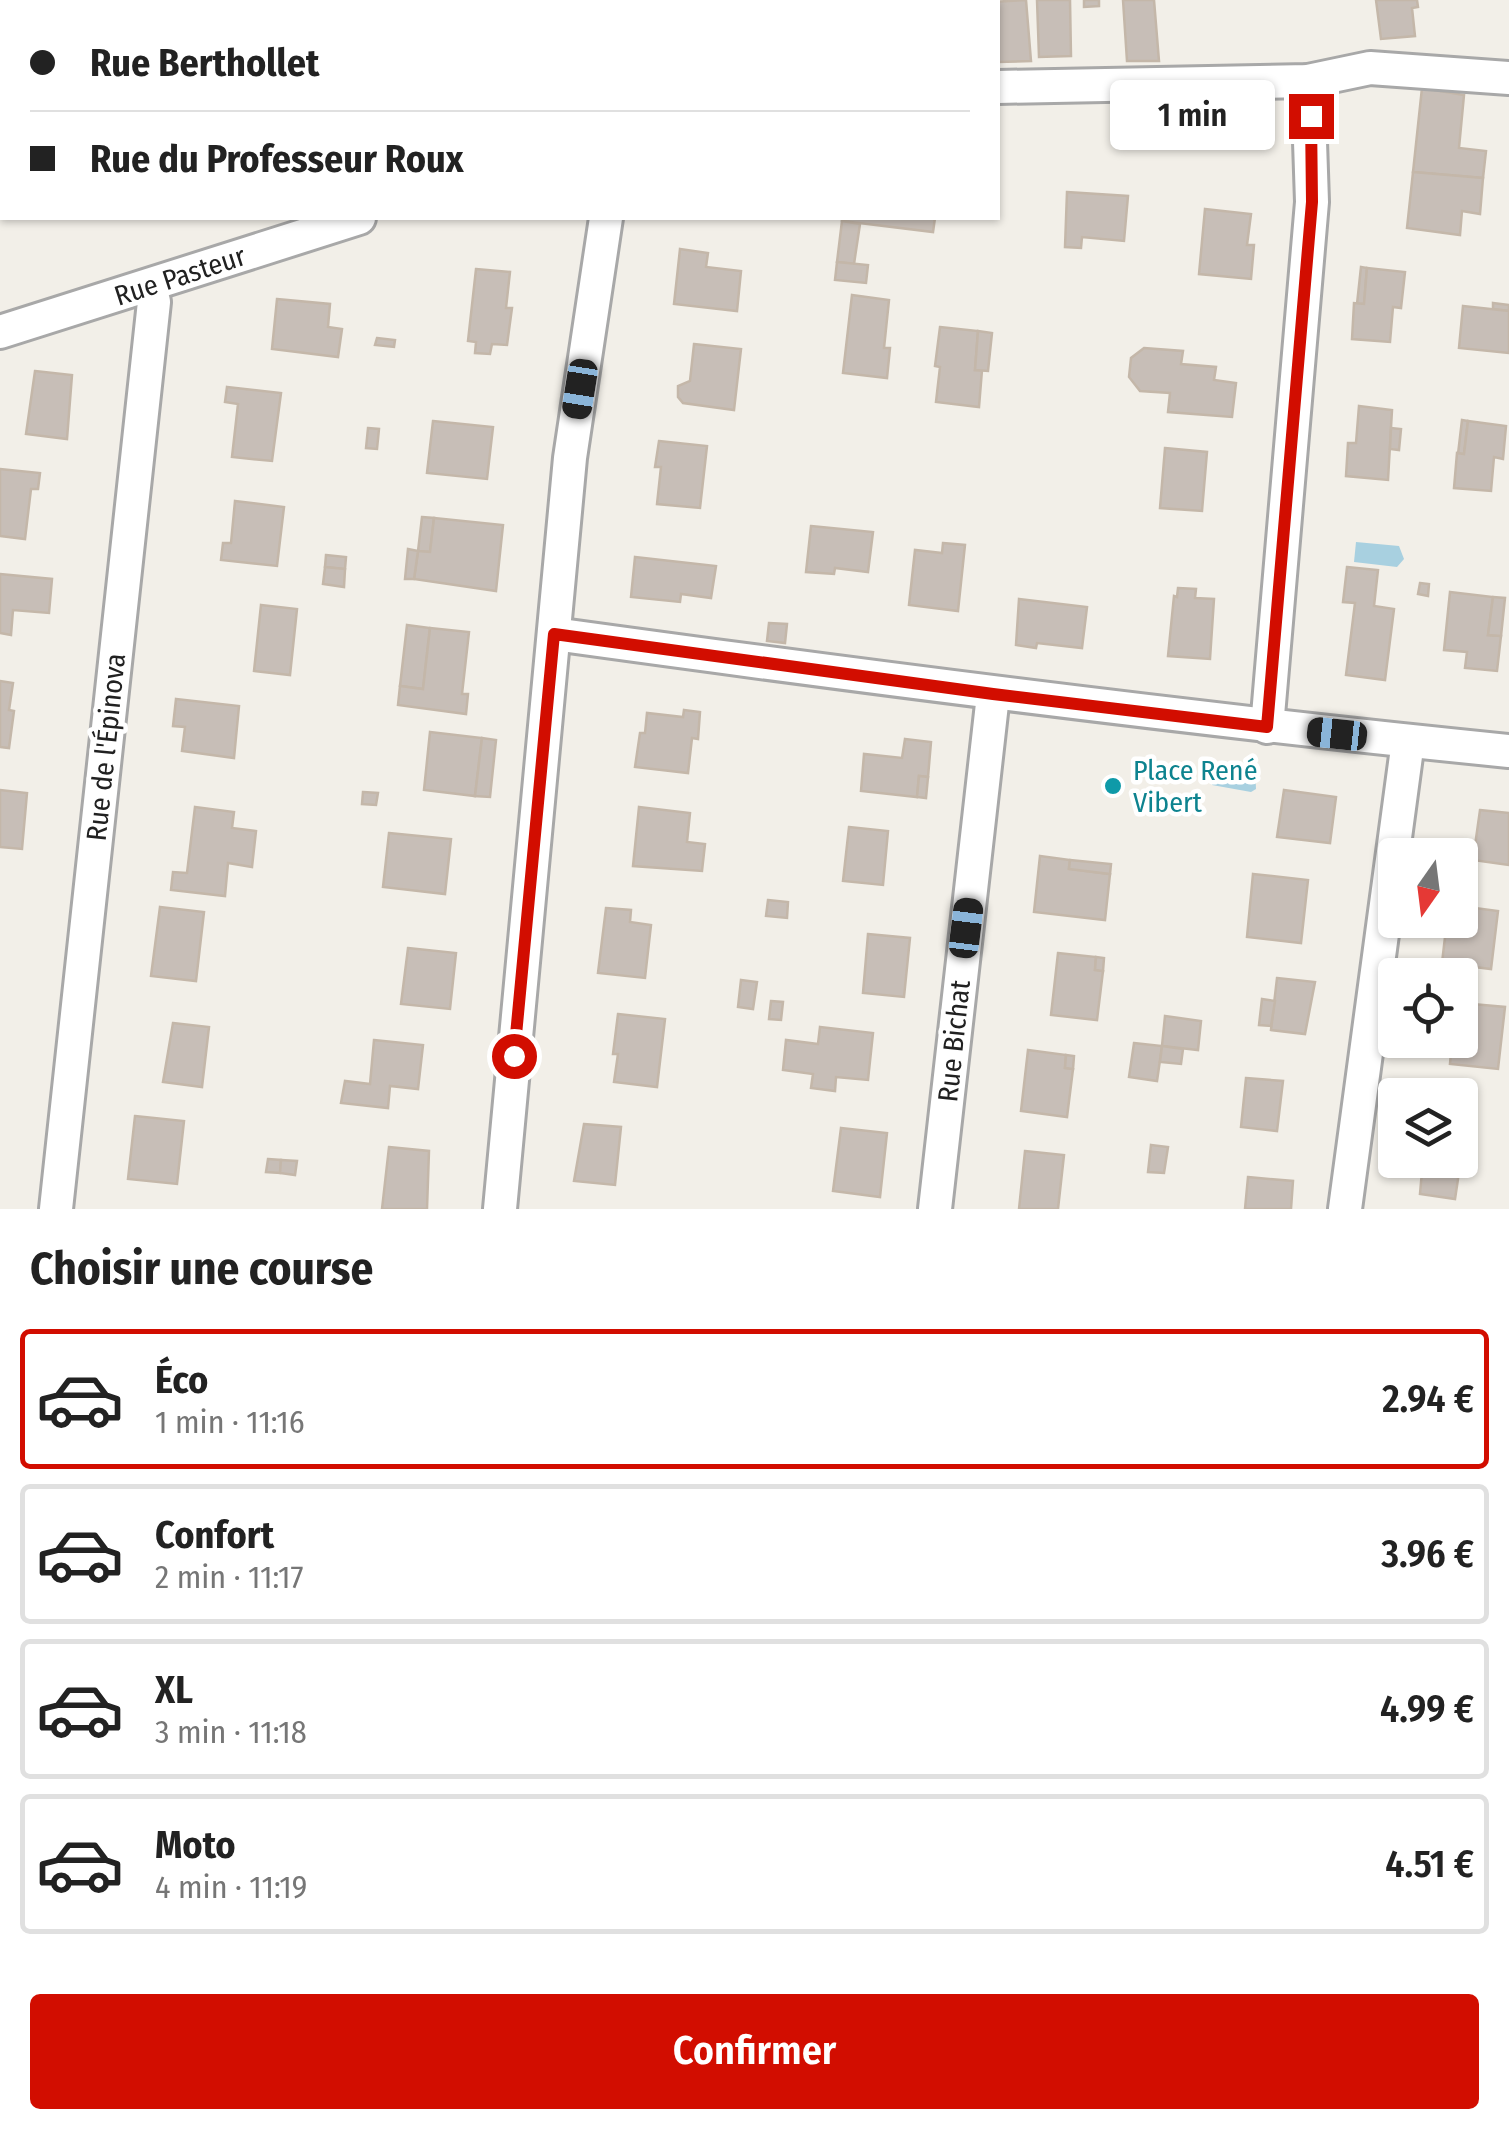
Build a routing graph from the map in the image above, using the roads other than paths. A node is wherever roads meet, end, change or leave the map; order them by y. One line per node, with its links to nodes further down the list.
1 (1509, 78): 2 (street)
2 (1308, 82): 3 (street); 10 (street)
3 (1000, 87)
4 (353, 220): 6 (street, Rue Pasteur)
5 (606, 220): 8 (street)
6 (150, 286): 7 (street, Rue Pasteur); 13 (street, Rue de l'Épinova)
7 (0, 332)
8 (554, 634): 9 (street); 14 (street)
9 (993, 694): 10 (street); 15 (street, Rue Bichat)
10 (1267, 727): 11 (street)
11 (1408, 740): 12 (street); 16 (street)
12 (1509, 751)
13 (56, 1209)
14 (500, 1209)
15 (935, 1209)
16 (1345, 1209)

